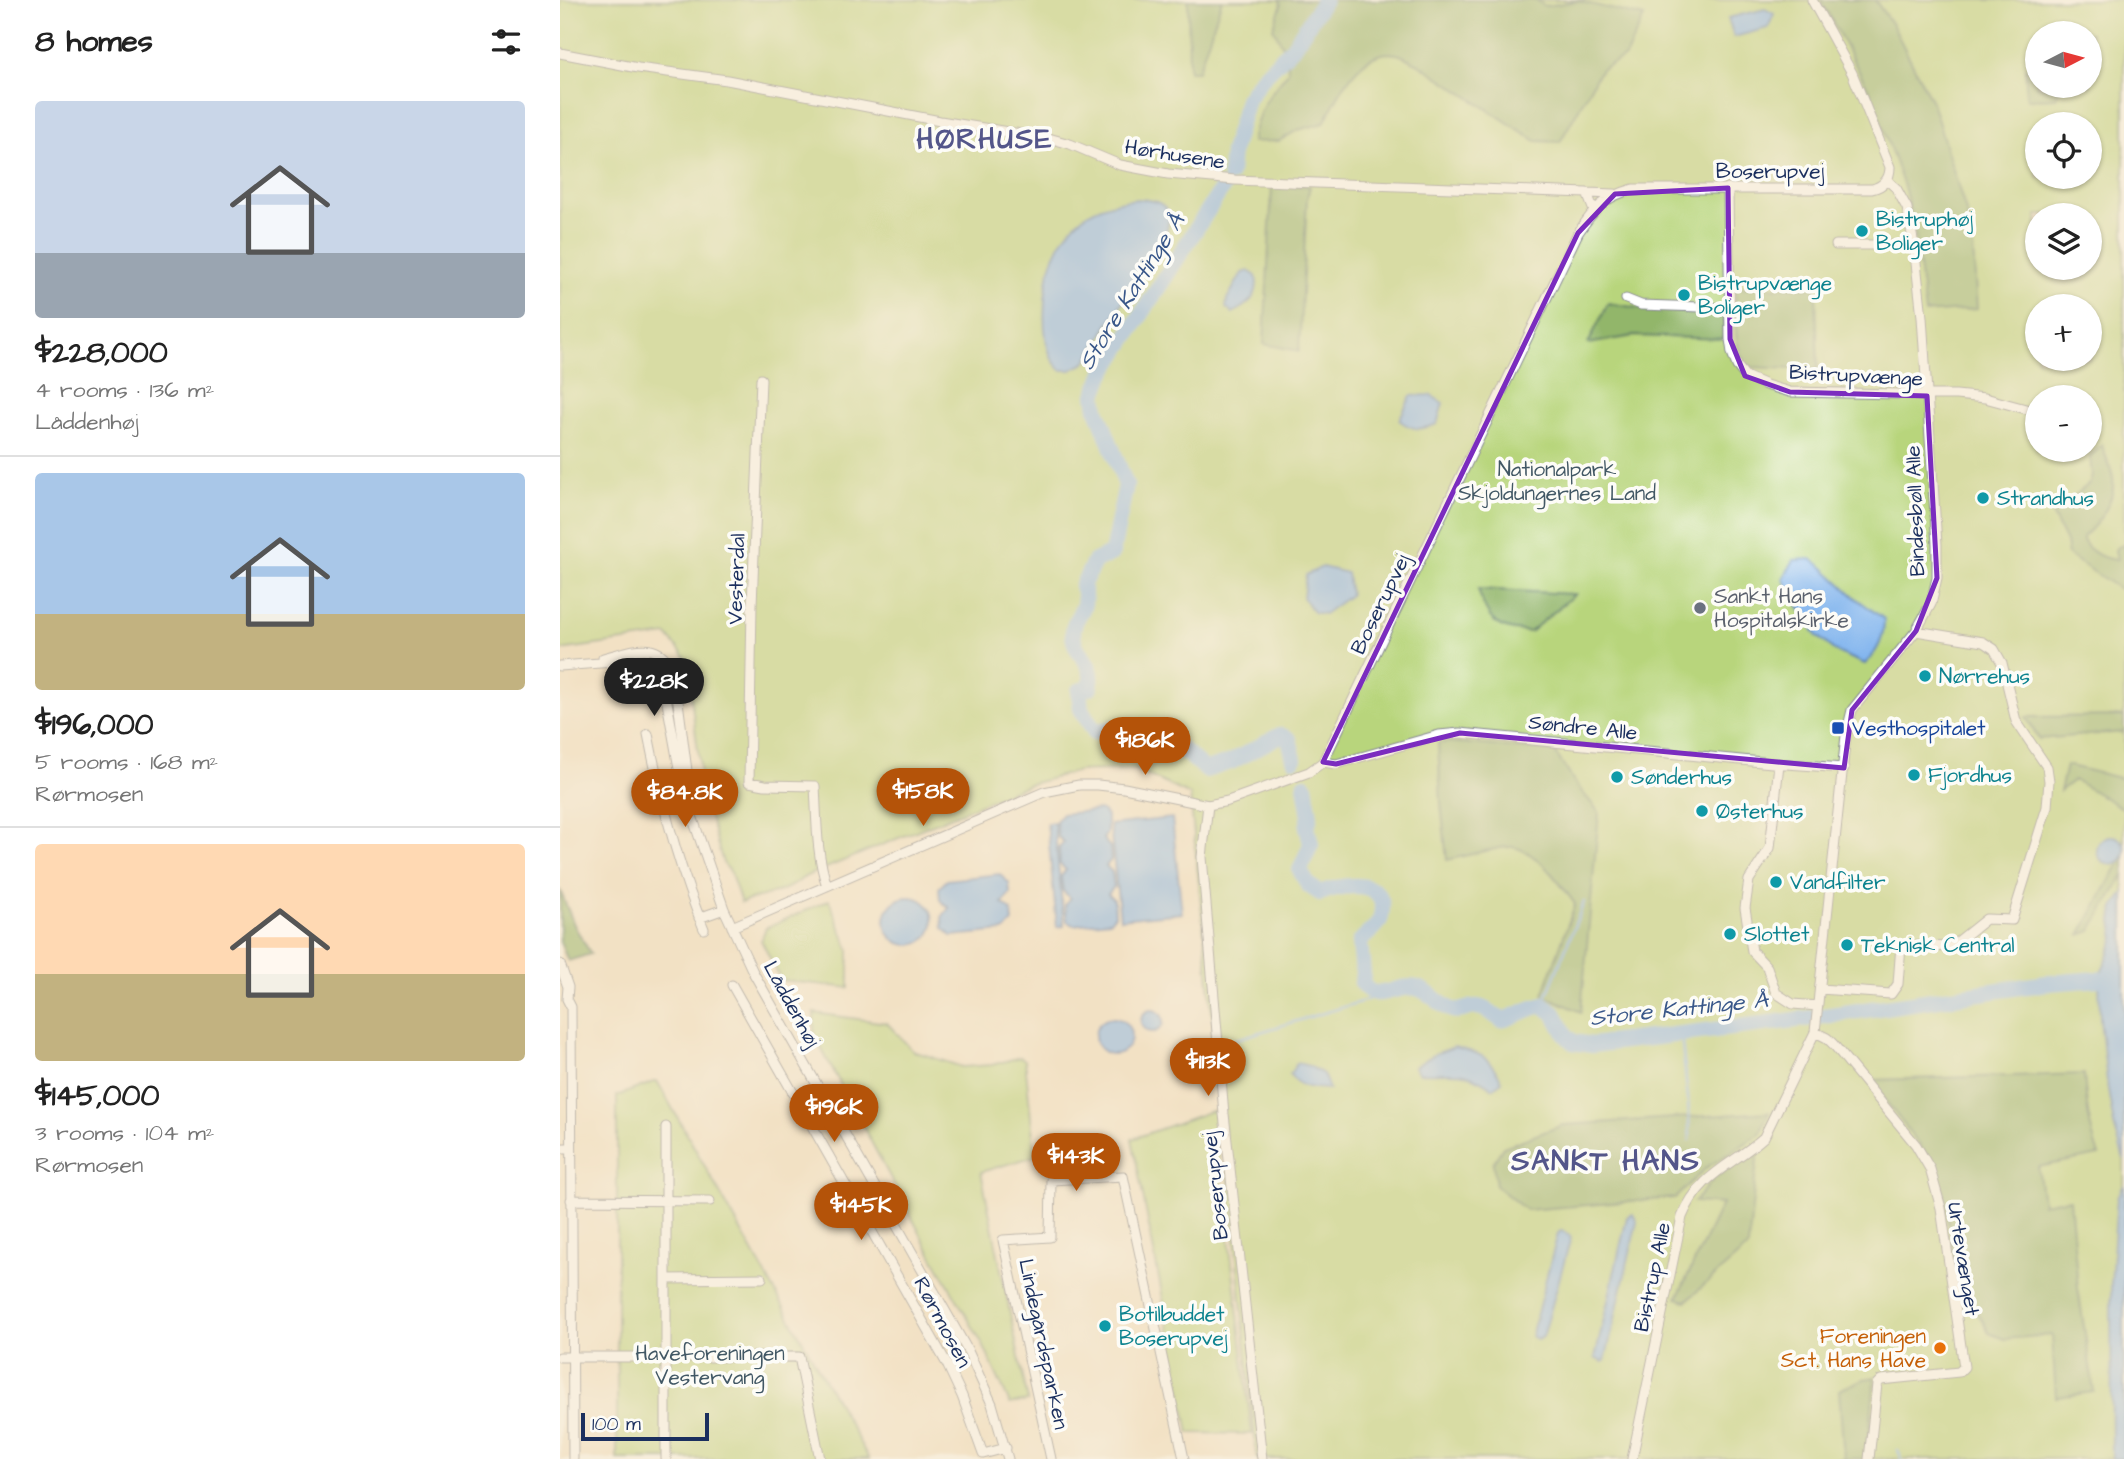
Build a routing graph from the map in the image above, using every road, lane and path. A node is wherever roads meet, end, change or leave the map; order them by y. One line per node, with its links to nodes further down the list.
1 (1812, 0): 3 (street)
2 (560, 53): 5 (street, Hørhusene)
3 (1887, 180): 4 (street, Boserupvej); 9 (street, Bindesbøll Alle)
4 (1728, 188): 6 (street, Boserupvej); 11 (street, Bistrupvænge)
5 (1587, 193): 6 (street, Hørhusene); 7 (street)
6 (1615, 194): 7 (street, Boserupvej)
7 (1594, 211): 18 (street, Boserupvej)
8 (1836, 245): 9 (street)
9 (1914, 245): 13 (street, Bindesbøll Alle)
10 (1626, 299): 11 (street)
11 (1730, 308): 13 (street, Bistrupvænge)
12 (761, 379): 22 (street, Vesterdal)
13 (1927, 396): 14 (street, Bistrupvænge); 15 (street, Bindesbøll Alle)
14 (2025, 409)
15 (1916, 631): 20 (street, Bindesbøll Alle); 29 (street)
16 (560, 666): 23 (street, Låddenhøj)
17 (648, 734): 24 (street)
18 (1323, 762): 19 (street, Søndre Alle); 21 (street)
19 (1779, 764): 20 (street, Søndre Alle); 31 (street)
20 (1844, 768): 29 (street, Bindesbøll Alle)
21 (1208, 805): 22 (street); 55 (street, Boserupvej)
22 (827, 886): 25 (street)
23 (724, 909): 24 (street); 25 (street, Låddenhøj)
24 (699, 918): 26 (street)
25 (732, 928): 39 (street, Låddenhøj)
26 (704, 929)
27 (560, 964): 30 (street)
28 (732, 985): 41 (street, Rørmosen)
29 (1820, 989): 31 (street, Bindesbøll Alle)
30 (563, 999): 36 (street)
31 (1818, 1006): 32 (street, Bindesbøll Alle)
32 (1815, 1032): 34 (street, Bindesbøll Alle); 57 (street, Urtevænget)
33 (666, 1127): 38 (street)
34 (1764, 1137): 56 (street, Bistrup Alle)
35 (560, 1148): 36 (street)
36 (571, 1148): 37 (street)
37 (571, 1200): 38 (street); 45 (street)
38 (666, 1200): 40 (street); 43 (street)
39 (883, 1200): 41 (street); 47 (street, Låddenhøj)
40 (710, 1201)
41 (862, 1212): 48 (street, Rørmosen)
42 (762, 1278): 43 (street)
43 (666, 1279): 46 (street)
44 (560, 1357): 45 (street)
45 (573, 1357): 46 (street); 49 (street)
46 (666, 1357): 50 (street); 51 (street)
47 (1006, 1448): 48 (street, Rørmosen); 52 (street, Låddenhøj)
48 (984, 1457)
49 (573, 1459)
50 (666, 1459)
51 (820, 1459)
52 (1008, 1459)
53 (1051, 1459): 54 (street, Lindegårdsparken)
54 (1184, 1459)
55 (1262, 1459)
56 (1632, 1459)
57 (1869, 1459)

